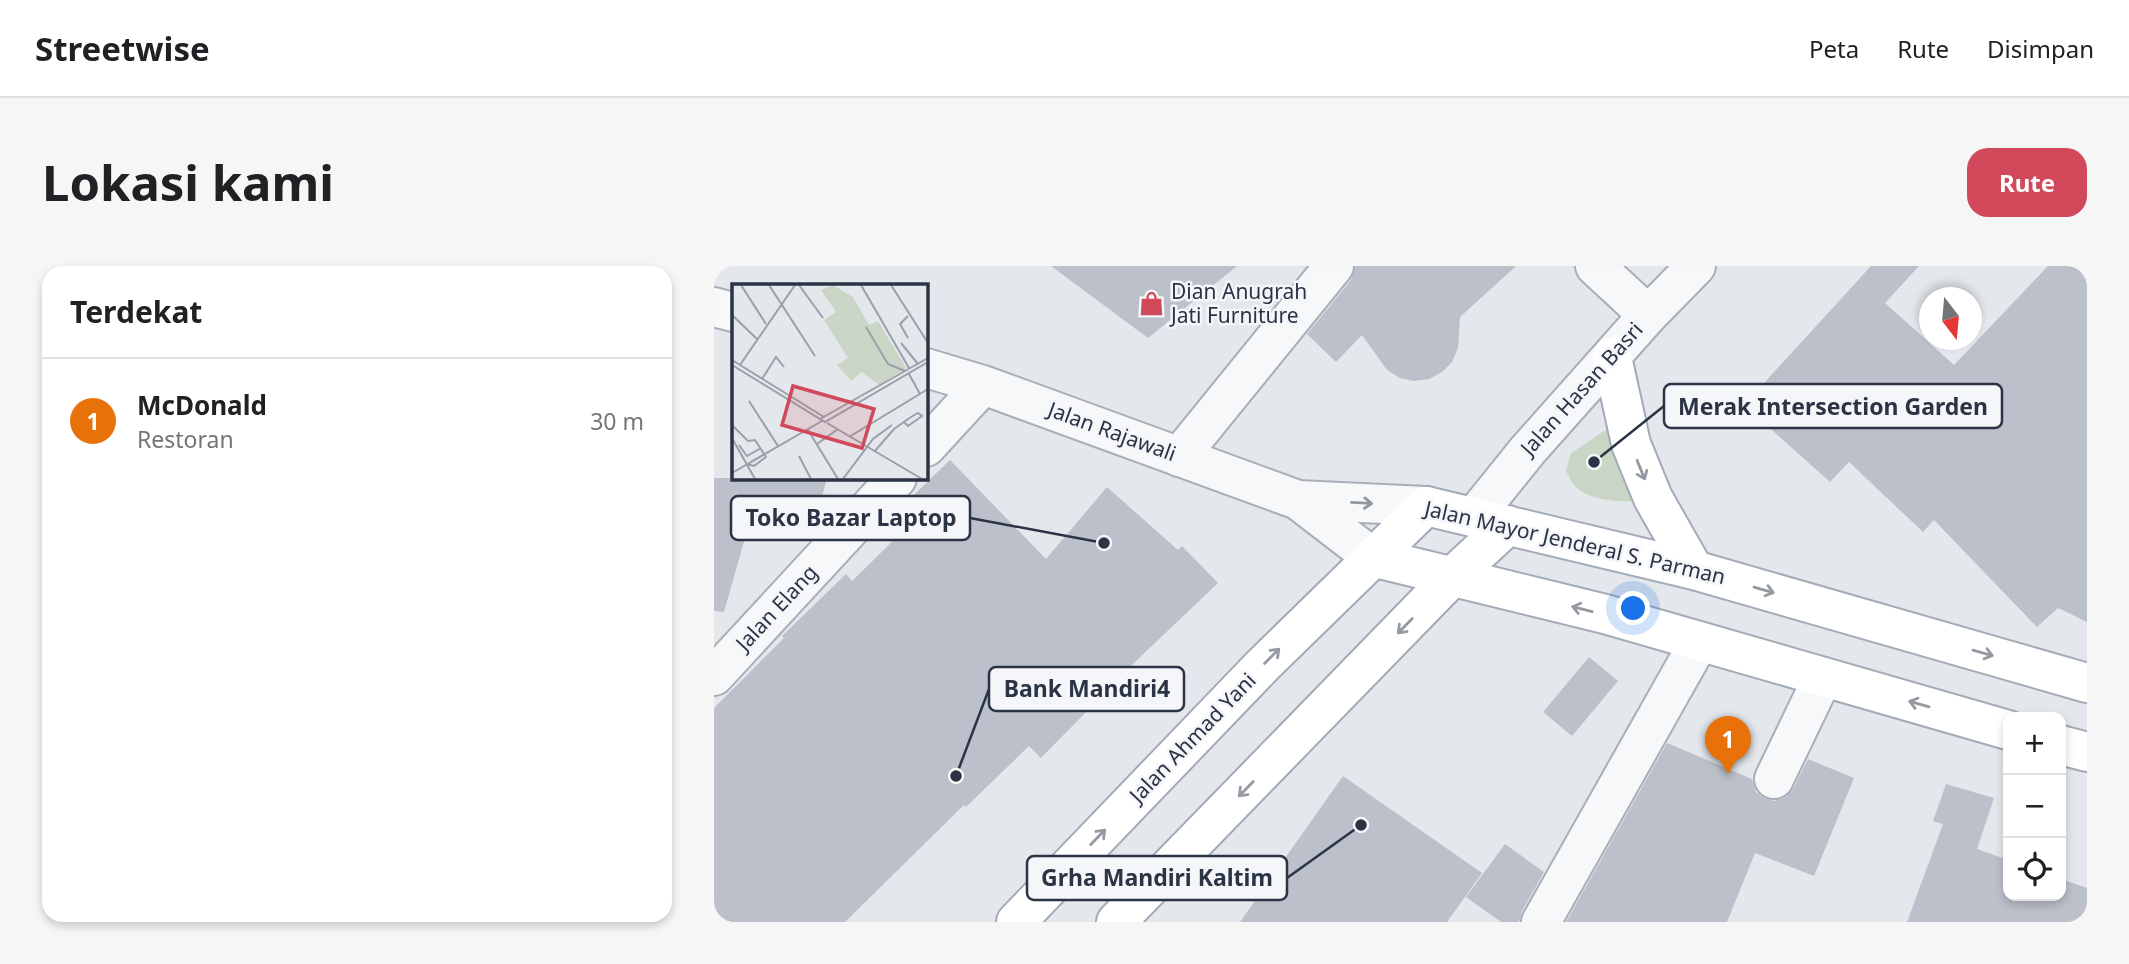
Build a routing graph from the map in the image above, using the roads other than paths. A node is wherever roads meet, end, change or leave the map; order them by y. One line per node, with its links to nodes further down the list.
1 (1334, 266): 11 (street)
2 (1595, 266): 6 (street)
3 (1696, 266): 6 (street, Jalan Hasan Basri)
4 (714, 306): 5 (street)
5 (732, 312)
6 (1648, 314): 7 (street, Jalan Hasan Basri)
7 (1612, 357): 15 (street, Jalan Hasan Basri); 17 (main road, one-way to 17)
8 (928, 369): 9 (street, Jalan Rajawali)
9 (983, 385): 10 (street); 11 (street, Jalan Rajawali)
10 (928, 445)
11 (1179, 457): 13 (street, Jalan Rajawali)
12 (895, 480): 20 (street, Jalan Elang)
13 (1298, 499): 14 (street, Jalan Mayor Jenderal S. Parman, one-way to 14); 16 (street)
14 (1426, 506): 15 (main road, Jalan Mayor Jenderal S. Parman); 16 (main road, Jalan Ahmad Yani)
15 (1491, 521): 17 (main road, Jalan Mayor Jenderal S. Parman); 18 (main road)
16 (1372, 557): 18 (main road); 27 (main road, Jalan Ahmad Yani, one-way to 16)
17 (1694, 570): 22 (main road, Jalan Mayor Jenderal S. Parman, one-way to 22)
18 (1452, 577): 19 (main road, one-way to 18); 28 (main road, one-way to 28)
19 (1699, 642): 21 (main road); 29 (street)
20 (714, 676)
21 (1823, 677): 23 (main road, one-way to 21); 26 (street)
22 (2087, 683)
23 (2003, 729)
24 (2066, 746): 25 (main road)
25 (2087, 752)
26 (1774, 779)
27 (1016, 922)
28 (1116, 922)
29 (1541, 922)

